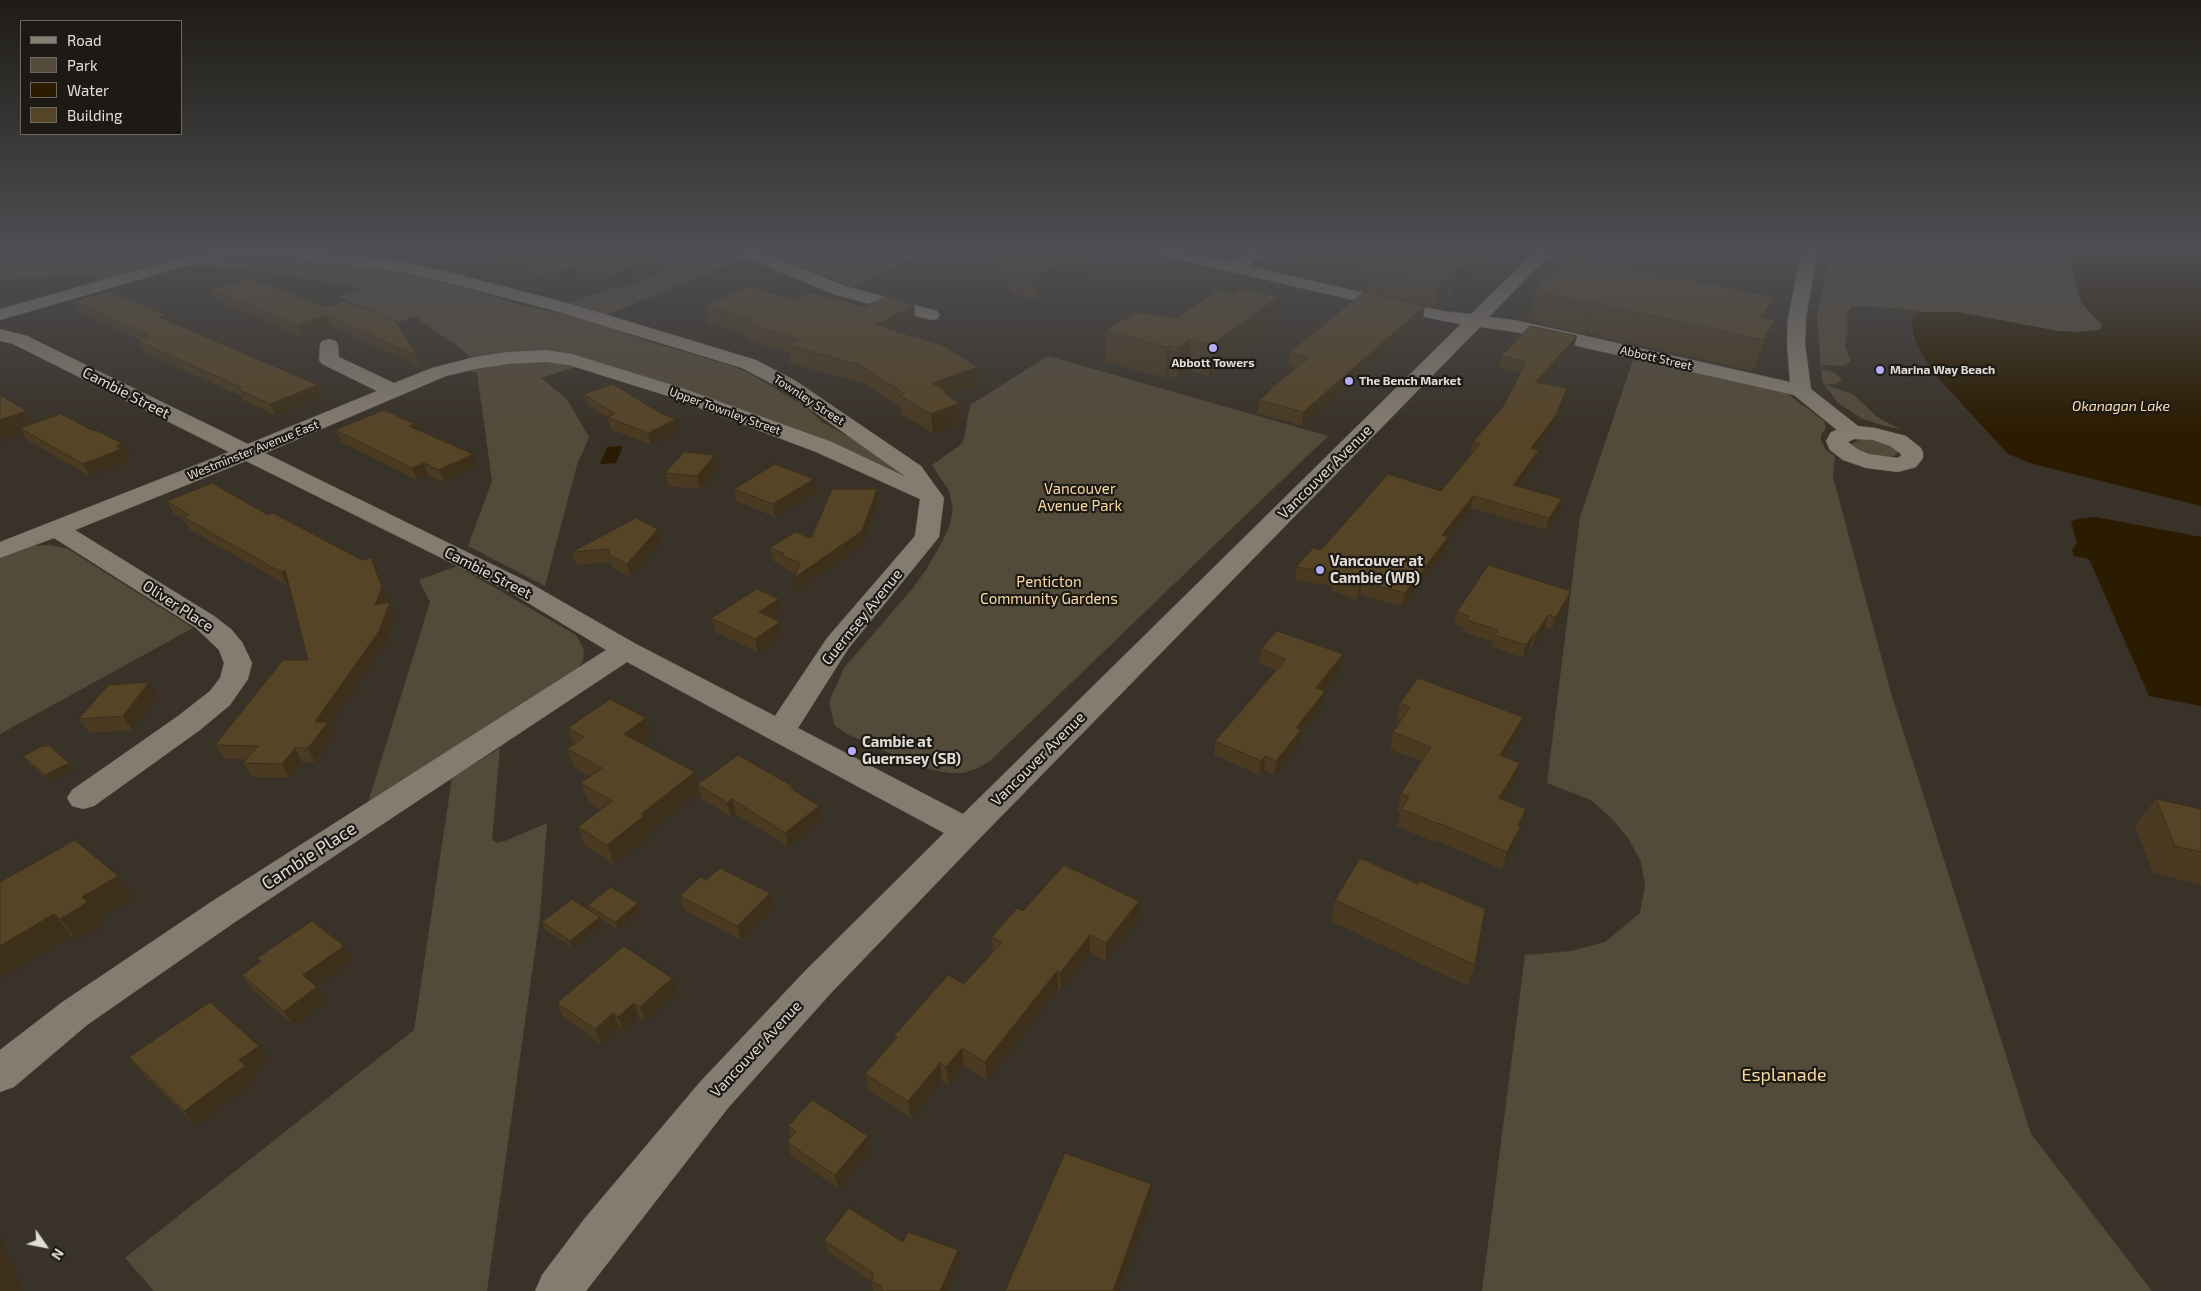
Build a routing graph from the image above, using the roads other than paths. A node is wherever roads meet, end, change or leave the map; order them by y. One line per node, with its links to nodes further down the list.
1 (16, 310): 7 (street, Townley Street)
2 (572, 310): 17 (street, Townley Street)
3 (914, 310): 8 (street)
4 (1420, 310): 9 (street, Abbott Street)
5 (1486, 310): 9 (street, Vancouver Avenue)
6 (1798, 310): 14 (street)
7 (0, 315)
8 (931, 315)
9 (1476, 320): 14 (street, Abbott Street); 23 (street, Vancouver Avenue)
10 (0, 335): 16 (street, Cambie Street)
11 (329, 345): 13 (street)
12 (508, 358): 13 (street, Westminster Avenue East); 17 (street, Upper Townley Street)
13 (394, 391): 16 (street, Westminster Avenue East)
14 (1801, 391): 15 (street)
15 (1852, 432)
16 (246, 453): 18 (street, Westminster Avenue East); 20 (street, Cambie Street)
17 (932, 498): 21 (street, Guernsey Avenue)
18 (57, 529): 19 (street, Westminster Avenue East); 22 (street, Oliver Place)
19 (0, 551)
20 (626, 650): 21 (street, Cambie Street); 24 (street, Cambie Place)
21 (780, 732): 23 (street, Cambie Street)
22 (83, 798)
23 (968, 830): 25 (street, Vancouver Avenue)
24 (0, 1074)
25 (558, 1291)

